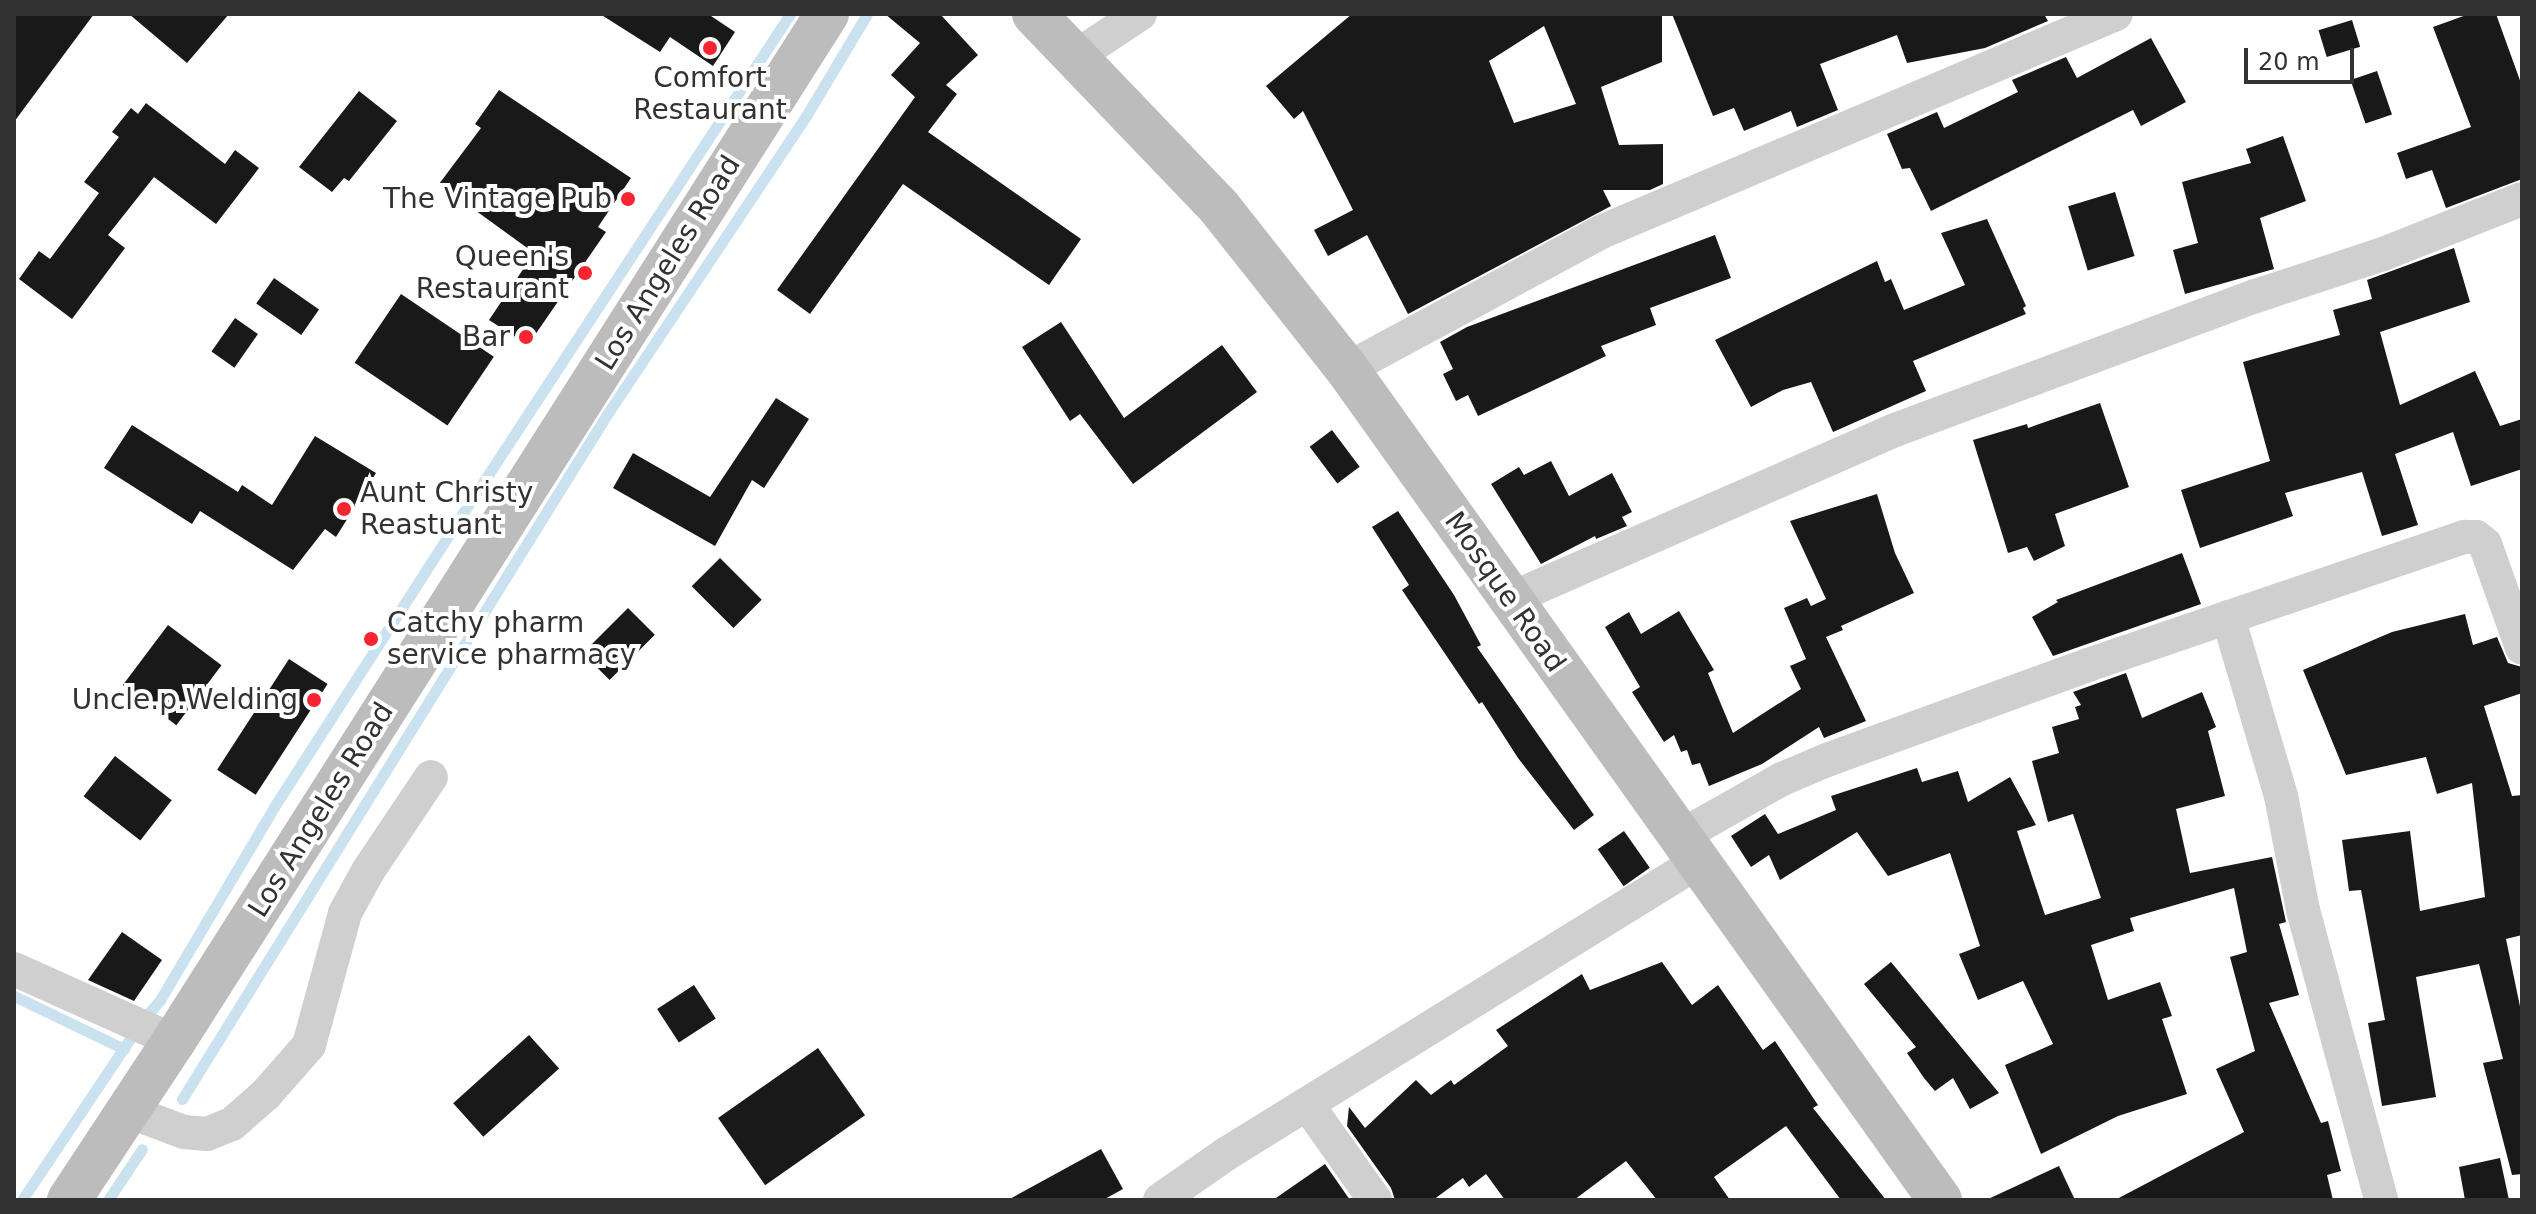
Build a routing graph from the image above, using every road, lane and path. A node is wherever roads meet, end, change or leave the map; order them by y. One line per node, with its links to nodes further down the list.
1 (827, 14): 14 (street, Los Angeles Road)
2 (1034, 14): 5 (street, Mosque Road)
3 (1140, 14): 5 (street)
4 (2116, 14): 7 (street)
5 (1075, 57): 7 (street, Mosque Road)
6 (2522, 199): 8 (street)
7 (1347, 369): 8 (street, Mosque Road)
8 (1510, 599): 12 (street, Mosque Road)
9 (2228, 617): 10 (street); 12 (street); 21 (street)
10 (2522, 648)
11 (431, 777): 16 (street)
12 (1688, 850): 15 (street); 20 (street, Mosque Road)
13 (14, 969): 14 (street)
14 (174, 1041): 16 (street, Los Angeles Road)
15 (1307, 1104): 18 (street); 19 (street)
16 (128, 1111): 17 (street, Los Angeles Road)
17 (69, 1200)
18 (1160, 1200)
19 (1375, 1200)
20 (1940, 1200)
21 (2381, 1200)

